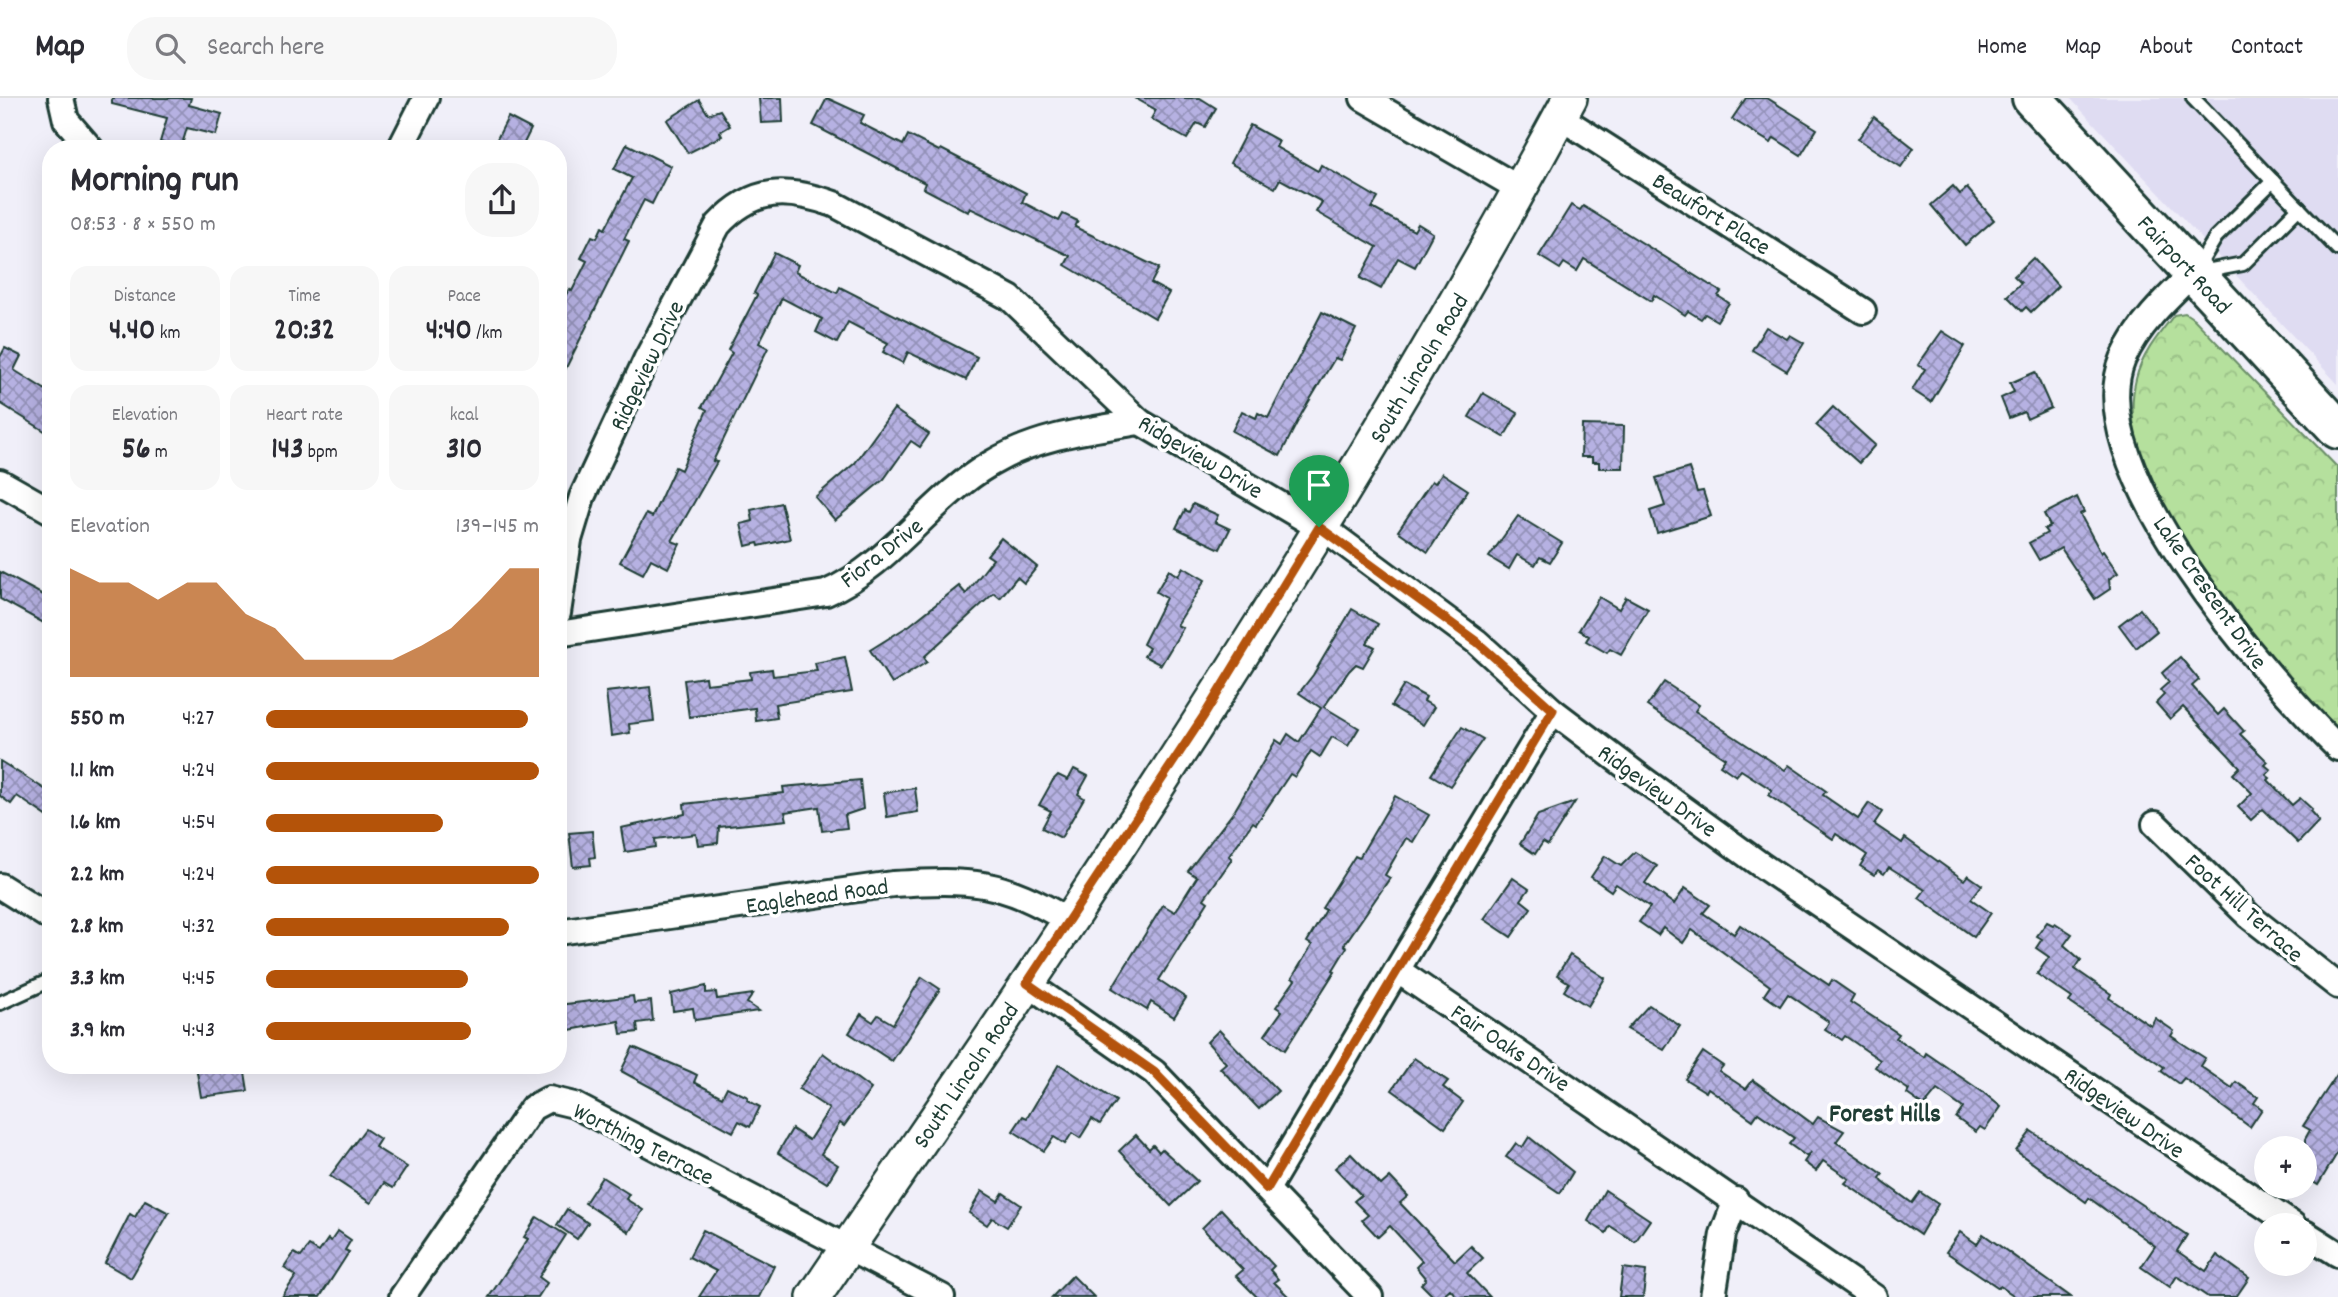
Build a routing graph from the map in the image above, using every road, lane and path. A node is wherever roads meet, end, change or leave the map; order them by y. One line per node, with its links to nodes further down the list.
1 (61, 98): 7 (street)
2 (426, 98): 8 (street)
3 (1363, 98): 10 (street)
4 (2193, 98): 9 (lane)
5 (2041, 101): 13 (main road, Fairport Road)
6 (1565, 108): 10 (street, South Lincoln Road); 14 (street, Beaufort Place)
7 (83, 140)
8 (405, 140)
9 (2273, 181): 11 (lane); 13 (lane)
10 (1520, 189): 19 (street, South Lincoln Road)
11 (2298, 208): 12 (lane); 13 (lane)
12 (2338, 249)
13 (2193, 273): 16 (main road, Fairport Road); 23 (street, Lake Crescent Drive)
14 (1863, 311)
15 (1140, 422): 19 (street, Ridgeview Drive); 20 (street, Ridgeview Drive); 21 (street, Fiora Drive)
16 (2338, 429)
17 (0, 482): 18 (street)
18 (42, 506)
19 (1319, 527): 22 (street, Ridgeview Drive); 27 (street, South Lincoln Road)
20 (567, 548)
21 (567, 633)
22 (1553, 710): 29 (street); 36 (street, Ridgeview Drive)
23 (2338, 748)
24 (2155, 824): 32 (street, Foot Hill Terrace)
25 (0, 886): 26 (street)
26 (42, 912)
27 (1069, 921): 28 (street, Eaglehead Road); 30 (street, South Lincoln Road)
28 (567, 931)
29 (1397, 970): 34 (street); 35 (street, Fair Oaks Drive)
30 (1027, 983): 34 (street); 38 (street, South Lincoln Road)
31 (42, 984): 33 (lane)
32 (2338, 986)
33 (0, 1003)
34 (1267, 1189): 43 (street)
35 (1736, 1200): 44 (street); 45 (street, Fair Oaks Drive)
36 (2275, 1213)
37 (2317, 1241): 39 (street)
38 (847, 1249): 40 (street, Worthing Terrace); 41 (street, South Lincoln Road); 42 (street, Worthing Terrace)
39 (2338, 1254)
40 (402, 1297)
41 (814, 1297)
42 (942, 1297)
43 (1370, 1297)
44 (1713, 1297)
45 (1874, 1297)

